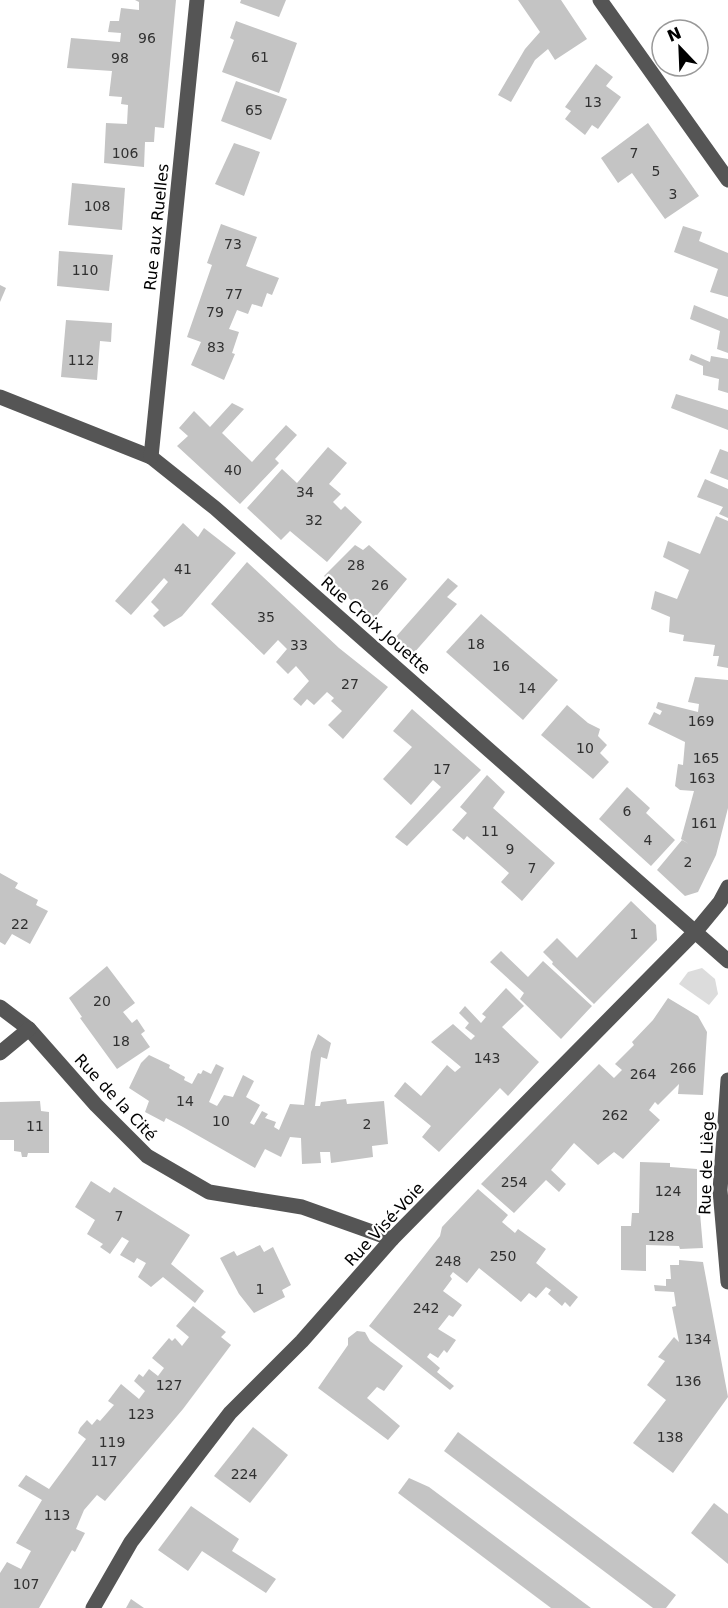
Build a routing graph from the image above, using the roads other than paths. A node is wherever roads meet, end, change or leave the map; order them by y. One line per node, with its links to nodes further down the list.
1 (197, 0): 5 (street, Rue aux Ruelles)
2 (600, 0): 3 (street)
3 (728, 180)
4 (0, 396): 5 (street, Rue Croix Jouette)
5 (151, 457): 7 (street, Rue Croix Jouette)
6 (728, 887): 7 (street, Rue Visé-Voie)
7 (696, 932): 8 (street, Rue Croix Jouette); 13 (street, Rue Visé-Voie)
8 (728, 961)
9 (0, 1007): 10 (street, Rue de la Cité)
10 (29, 1029): 11 (street); 13 (street, Rue de la Cité)
11 (0, 1053)
12 (728, 1080): 14 (street, Rue de Liège)
13 (392, 1239): 15 (street, Rue Visé-Voie)
14 (728, 1282)
15 (93, 1608)

